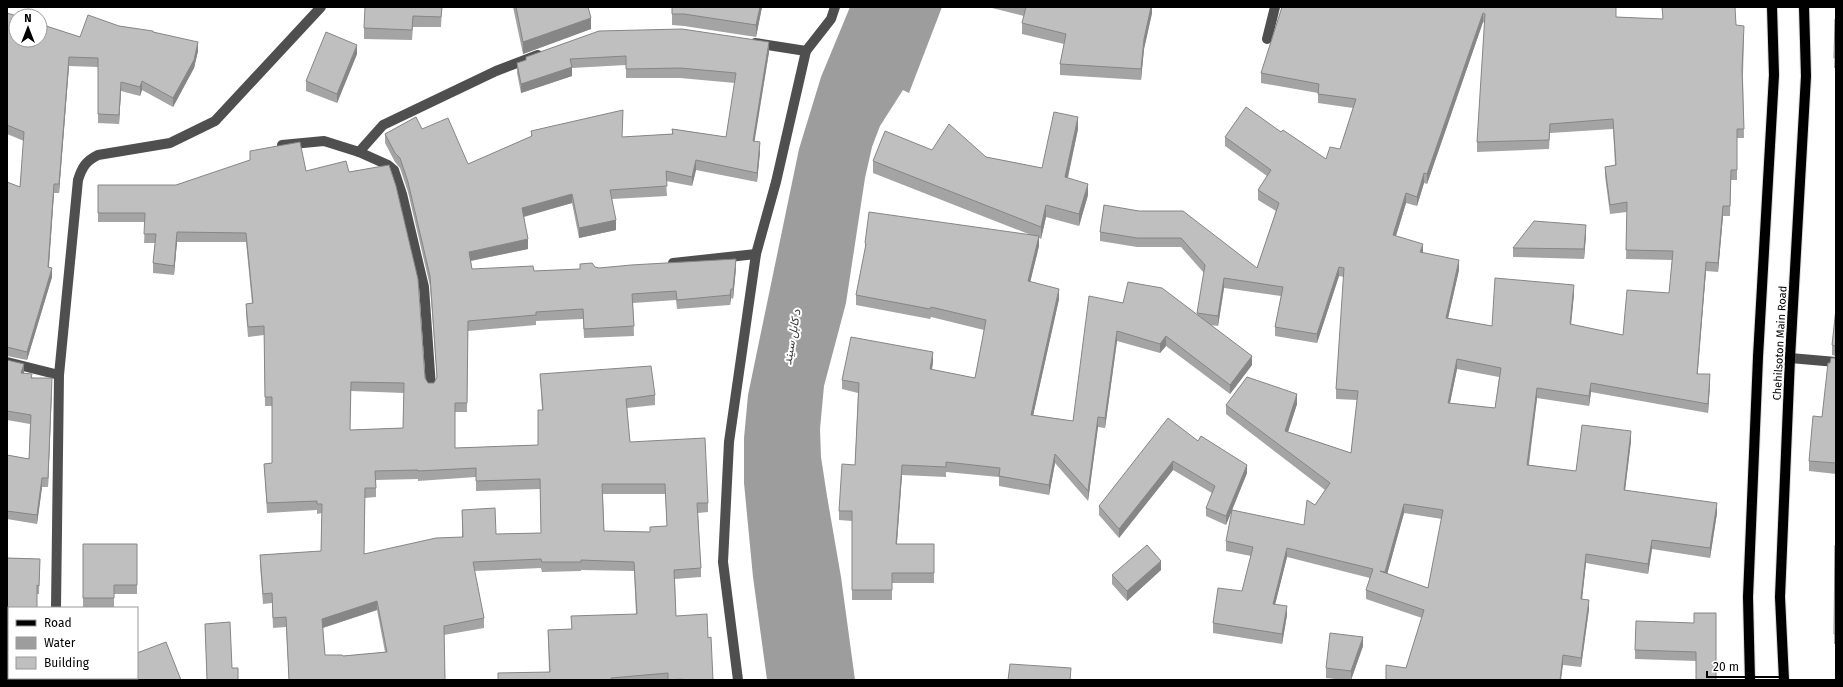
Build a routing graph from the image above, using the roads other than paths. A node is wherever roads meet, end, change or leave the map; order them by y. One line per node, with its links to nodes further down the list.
1 (321, 7): 17 (street)
2 (835, 7): 8 (street)
3 (1275, 7): 6 (street)
4 (1772, 7): 21 (main road, Chehilsoton Main Road)
5 (1804, 7): 14 (main road, Chehilsoton Main Road)
6 (1267, 39)
7 (745, 42): 8 (street)
8 (806, 51): 12 (street)
9 (547, 52): 11 (street)
10 (282, 145): 11 (street)
11 (359, 152): 18 (street)
12 (756, 254): 13 (street); 20 (street)
13 (661, 264)
14 (1790, 358): 16 (street); 22 (main road, Chehilsoton Main Road)
15 (7, 362): 17 (street)
16 (1836, 362)
17 (59, 375): 19 (street)
18 (431, 387)
19 (56, 607)
20 (738, 680)
21 (1750, 680)
22 (1784, 680)

